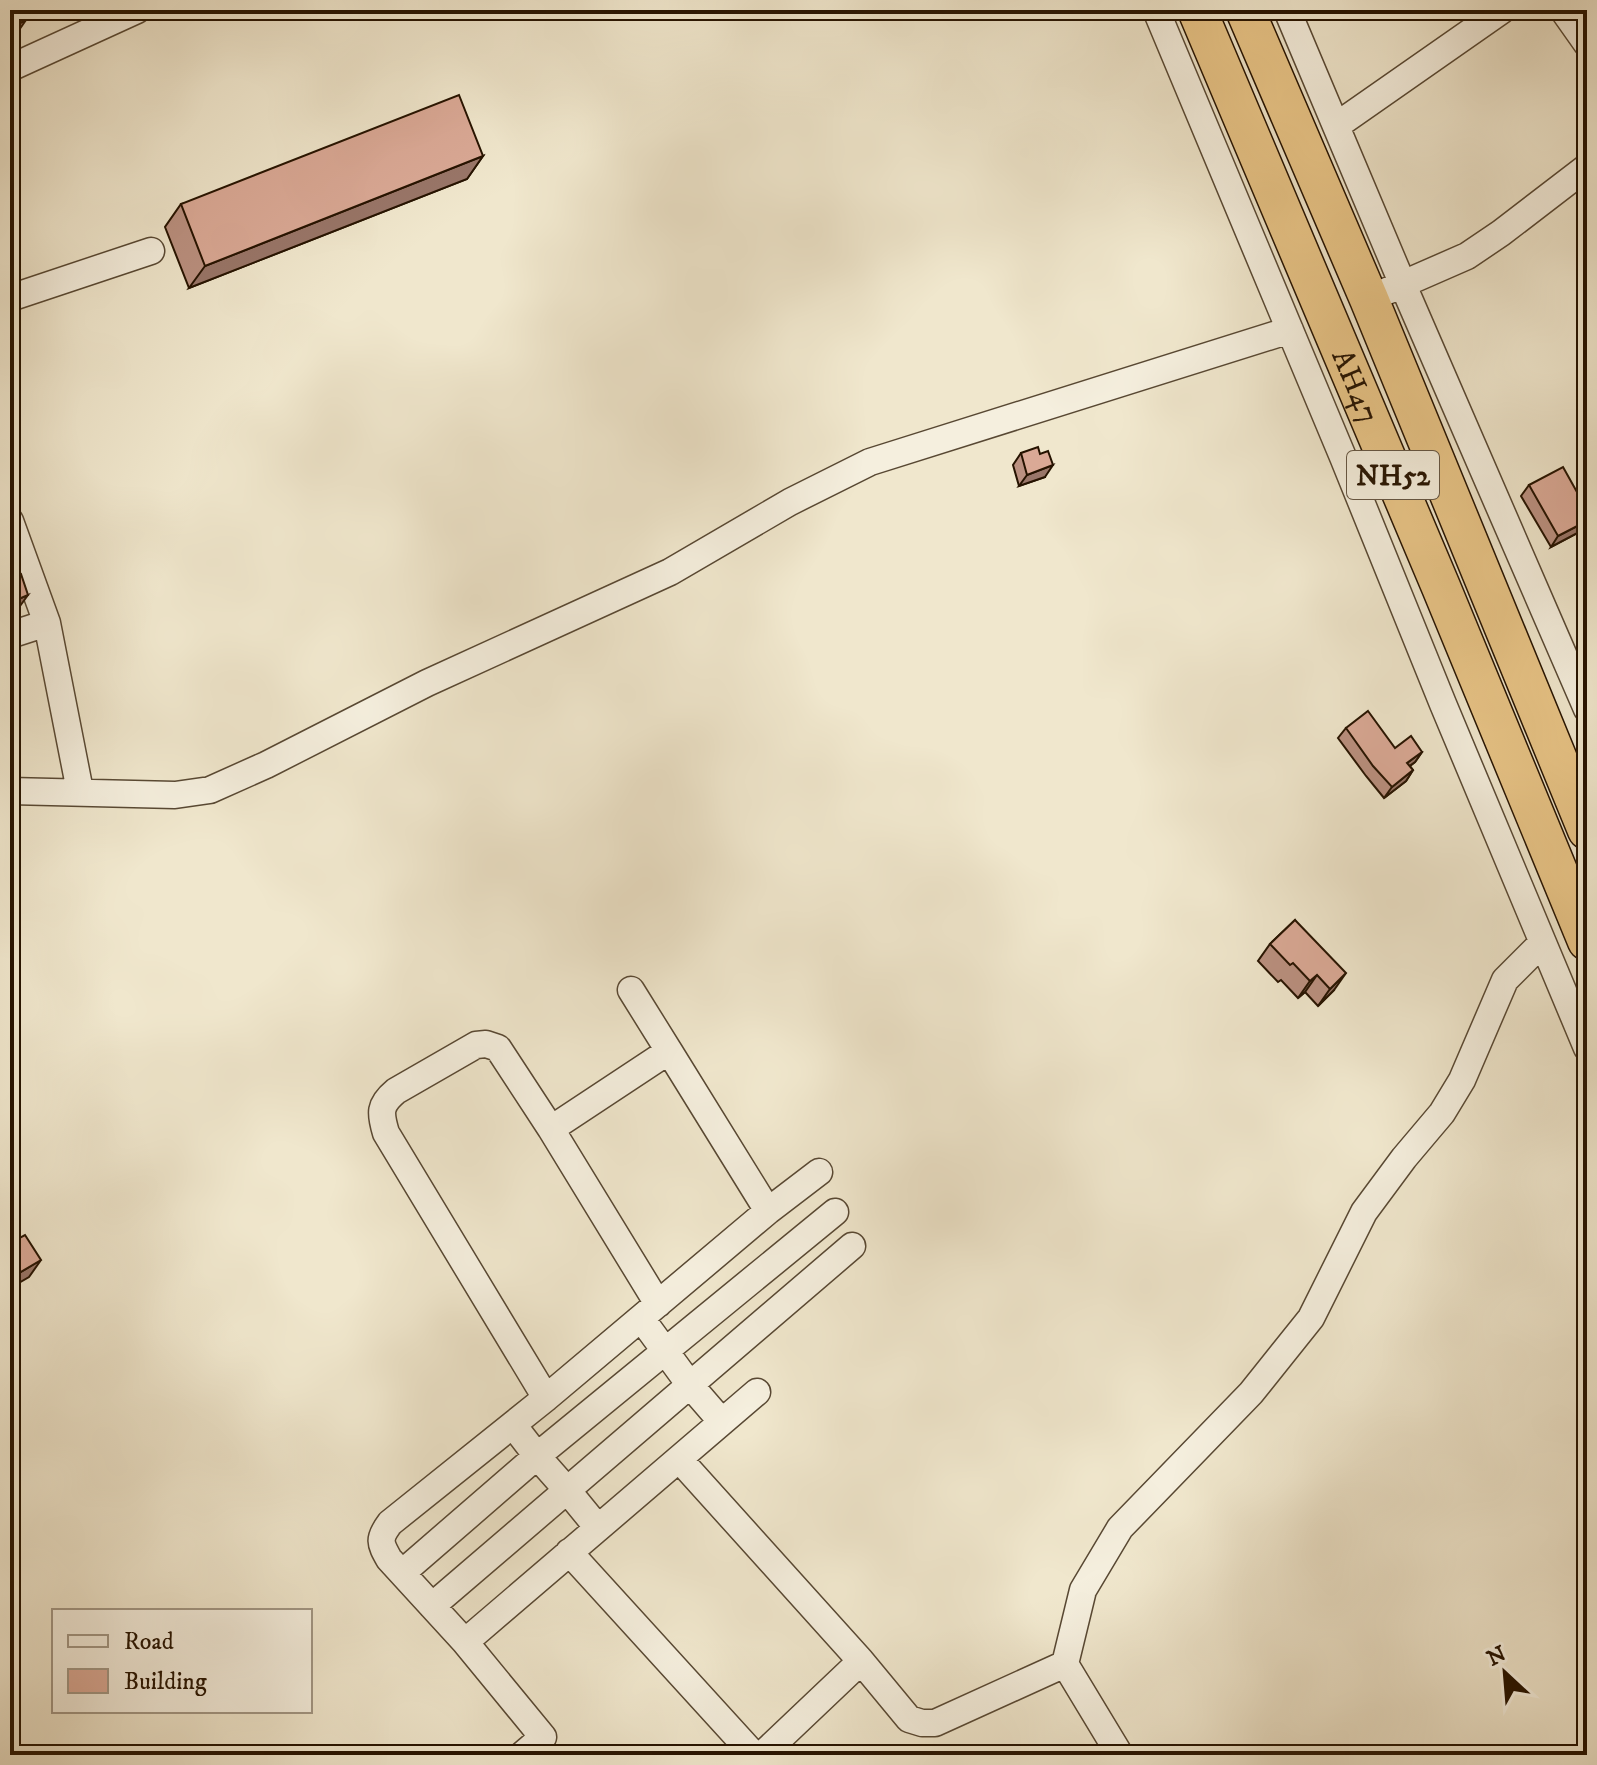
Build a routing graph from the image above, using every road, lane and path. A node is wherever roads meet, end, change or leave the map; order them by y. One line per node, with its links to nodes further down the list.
1 (137, 10): 9 (street)
2 (1156, 10): 15 (street)
3 (1197, 10): 23 (highway, AH47 / NH52)
4 (1245, 10): 13 (highway, AH47 / NH52)
5 (1287, 10): 10 (street)
6 (1502, 10): 10 (street)
7 (1563, 10): 8 (street)
8 (1587, 44)
9 (10, 68)
10 (1336, 126): 13 (street)
11 (1587, 167): 13 (street)
12 (151, 251): 14 (street)
13 (1386, 292): 19 (street); 22 (highway, AH47 / NH52)
14 (10, 298)
15 (1290, 330): 21 (street); 24 (street)
16 (10, 521): 17 (street)
17 (47, 623): 18 (street); 21 (street)
18 (10, 635)
19 (1586, 703)
20 (10, 791): 21 (street)
21 (80, 791)
22 (1587, 830)
23 (1587, 941)
24 (1542, 943): 26 (street); 49 (street)
25 (631, 990): 27 (street)
26 (1587, 1048)
27 (669, 1051): 28 (street); 30 (street)
28 (551, 1129): 33 (street); 37 (street)
29 (819, 1172): 30 (street)
30 (768, 1211): 33 (street)
31 (835, 1212): 34 (street)
32 (852, 1246): 35 (street)
33 (649, 1311): 34 (street); 37 (street)
34 (665, 1352): 35 (street); 40 (street)
35 (690, 1385): 38 (street); 42 (street)
36 (757, 1392): 38 (street)
37 (546, 1398): 39 (street)
38 (722, 1422): 41 (street)
39 (513, 1425): 40 (street); 45 (street)
40 (537, 1456): 42 (street); 45 (street)
41 (679, 1459): 43 (street); 48 (street)
42 (567, 1490): 43 (street); 46 (street)
43 (598, 1528): 44 (street)
44 (569, 1552): 47 (street); 52 (street)
45 (402, 1573): 46 (street)
46 (432, 1606): 47 (street)
47 (465, 1642): 50 (street)
48 (861, 1661): 49 (street); 53 (street)
49 (1065, 1664): 54 (street)
50 (552, 1746): 51 (street)
51 (522, 1755)
52 (754, 1755)
53 (762, 1755)
54 (1120, 1755)

